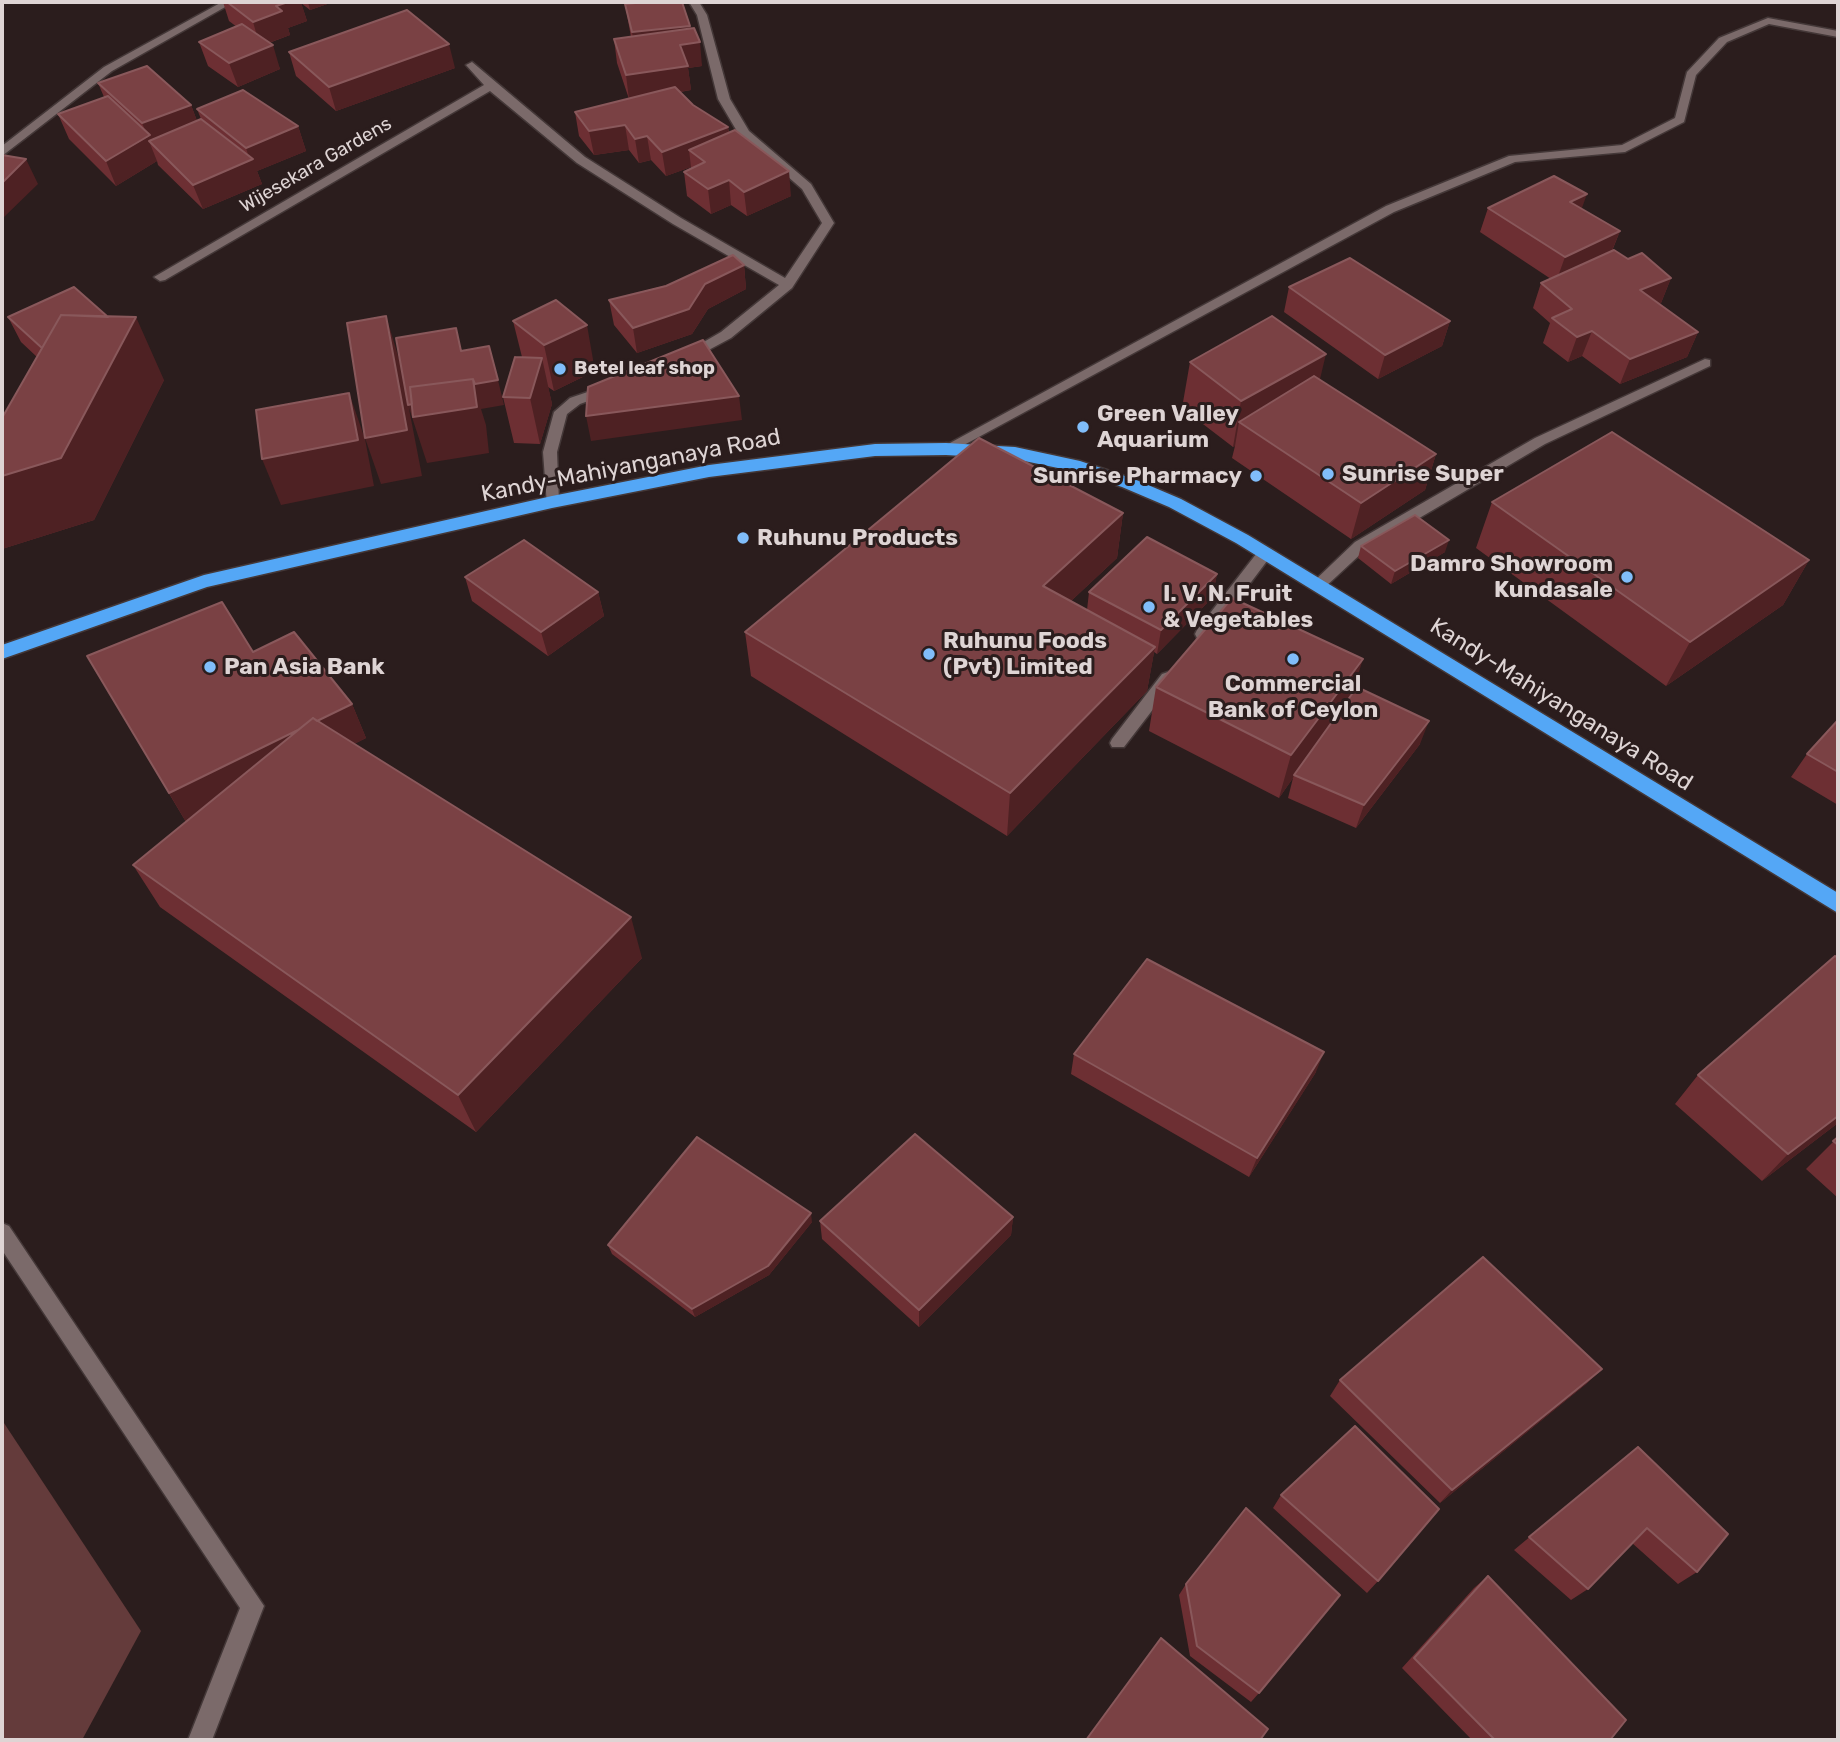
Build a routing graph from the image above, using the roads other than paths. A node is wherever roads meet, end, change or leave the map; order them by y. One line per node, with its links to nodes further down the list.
1 (229, 2): 6 (street)
2 (694, 2): 8 (street)
3 (1838, 34): 12 (street)
4 (472, 65): 5 (street)
5 (491, 86): 7 (street, Wijesekara Gardens); 8 (street)
6 (2, 152)
7 (160, 277)
8 (787, 285): 9 (street)
9 (678, 362)
10 (1705, 363): 15 (street)
11 (627, 382): 13 (street)
12 (946, 449): 13 (highway, Kandy-Mahiyanganaya Road); 14 (highway, Kandy-Mahiyanganaya Road)
13 (552, 502): 17 (highway, Kandy-Mahiyanganaya Road)
14 (1265, 553): 15 (highway, Kandy-Mahiyanganaya Road); 16 (street)
15 (1318, 585): 20 (highway, Kandy-Mahiyanganaya Road)
16 (1192, 648)
17 (2, 652)
18 (1175, 669): 19 (street)
19 (1118, 743)
20 (1838, 904)
21 (2, 1233): 22 (street)
22 (200, 1740)

